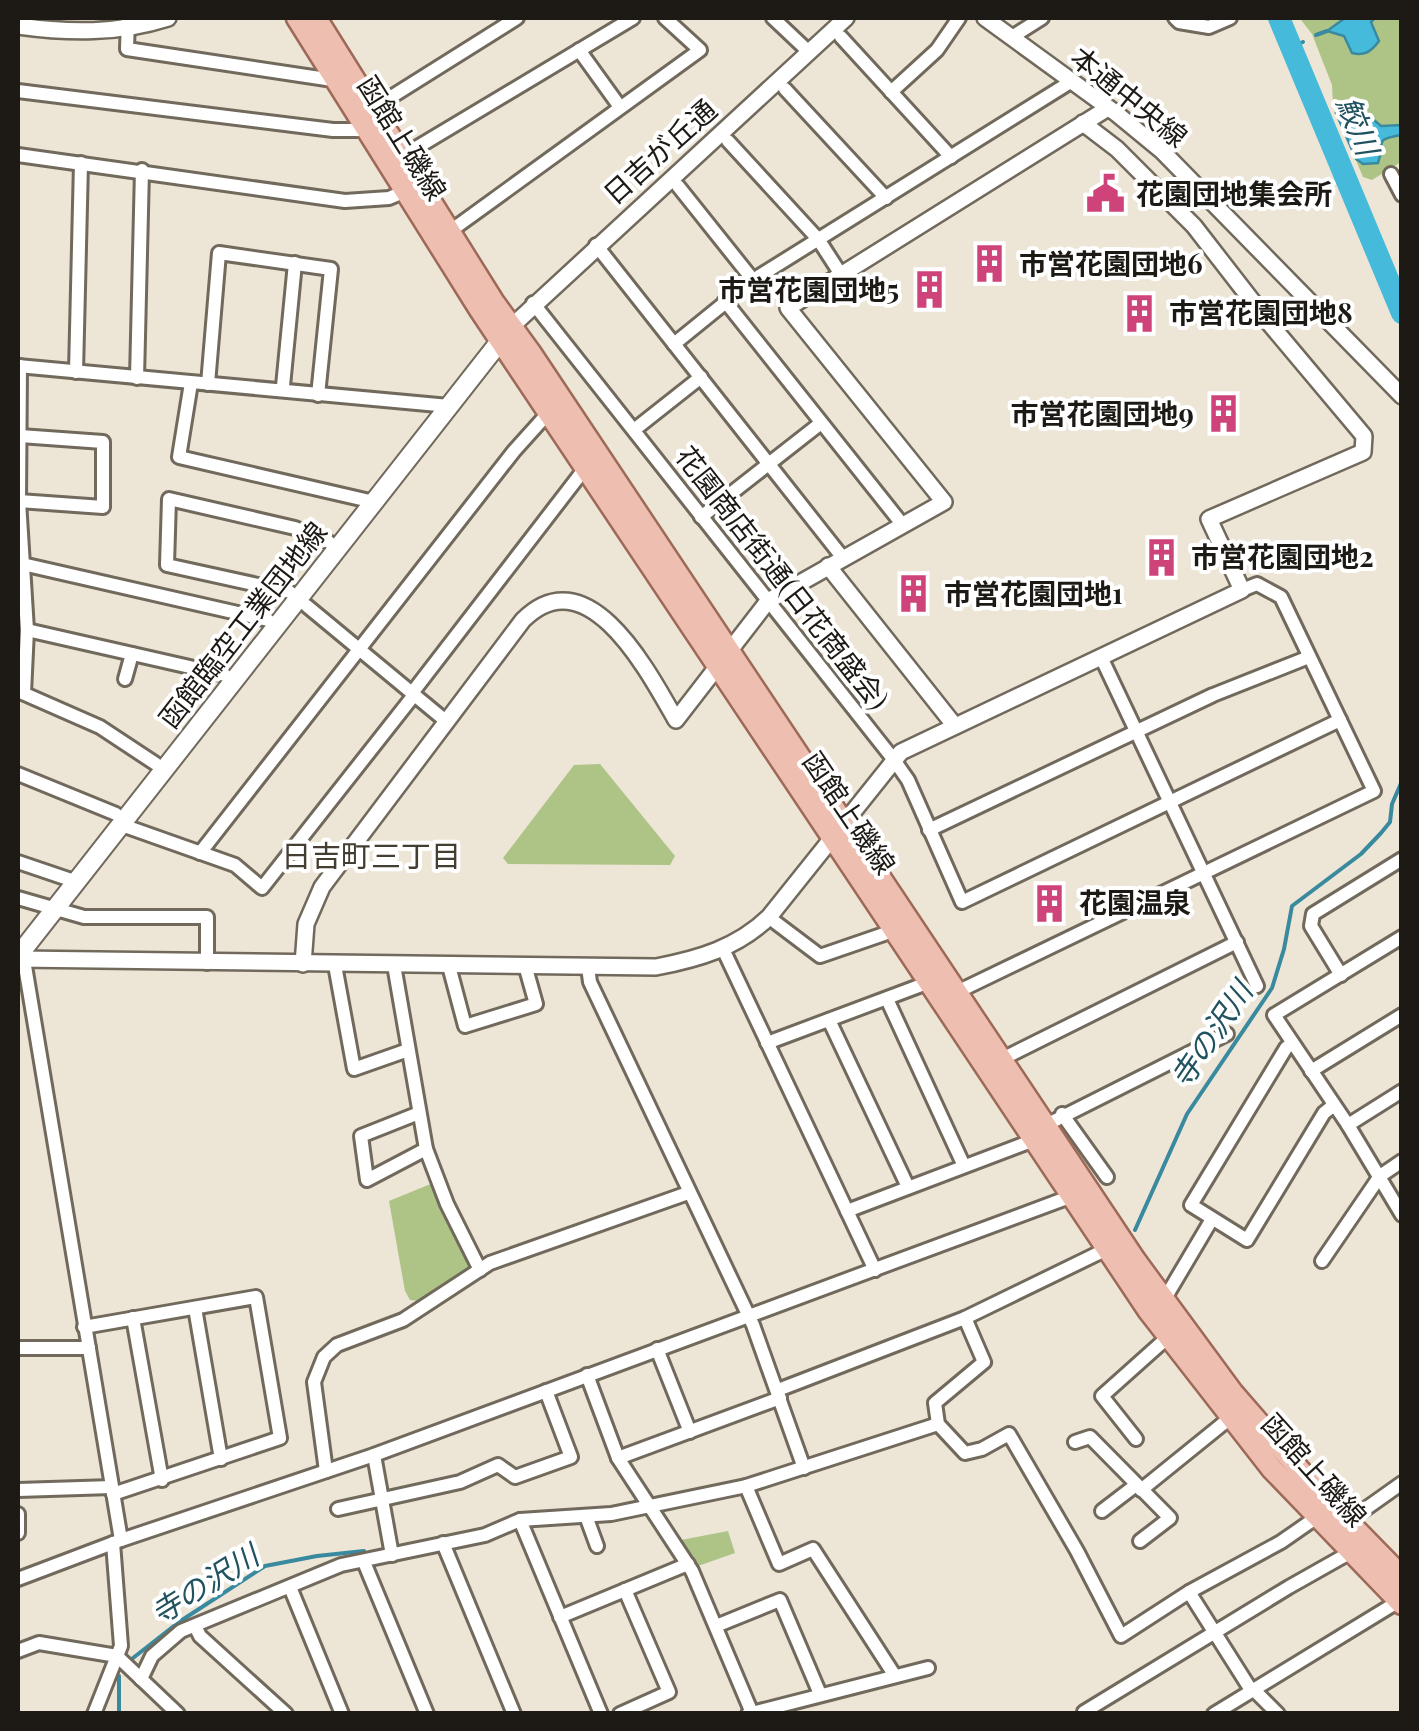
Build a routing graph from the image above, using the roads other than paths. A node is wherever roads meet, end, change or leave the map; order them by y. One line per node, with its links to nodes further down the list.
1 (168, 18): 14 (street)
2 (296, 18): 20 (main road, 函館上磯線)
3 (316, 18): 27 (main road, 函館上磯線)
4 (517, 18): 27 (street)
5 (633, 18): 18 (street)
6 (665, 18): 25 (street)
7 (773, 18): 19 (street)
8 (846, 18): 19 (street, 日吉が丘通)
9 (959, 18): 24 (street)
10 (985, 18): 17 (street, 本通中央線)
11 (1042, 18): 17 (street)
12 (1176, 18): 13 (street)
13 (1230, 18)
14 (129, 22): 15 (street); 20 (street)
15 (23, 24)
16 (841, 37): 24 (street)
17 (1012, 37): 21 (street, 本通中央線)
18 (579, 50): 25 (street); 31 (street)
19 (808, 52): 42 (street, 日吉が丘通)
20 (333, 80): 27 (main road, 函館上磯線)
21 (1072, 81): 26 (street, 本通中央線); 32 (street)
22 (785, 89): 39 (street)
23 (18, 91): 27 (street)
24 (891, 92): 32 (street)
25 (620, 107): 40 (street)
26 (1108, 108): 28 (street); 48 (street, 本通中央線)
27 (368, 119): 31 (main road, 函館上磯線); 37 (main road, 函館上磯線)
28 (1083, 123): 44 (street); 49 (street)
29 (728, 141): 41 (street)
30 (18, 156): 33 (street)
31 (401, 156): 40 (main road, 函館上磯線)
32 (951, 157): 39 (street)
33 (81, 162): 34 (street); 53 (street)
34 (142, 170): 37 (street); 55 (street)
35 (1391, 174): 38 (street)
36 (678, 186): 45 (street)
37 (403, 192): 50 (main road, 函館上磯線)
38 (1402, 195)
39 (886, 198): 41 (street)
40 (449, 232): 50 (main road, 函館上磯線)
41 (818, 239): 44 (street); 45 (street)
42 (596, 245): 47 (street, 日吉が丘通); 51 (street)
43 (295, 263): 57 (street); 58 (street); 59 (street)
44 (840, 273): 71 (street)
45 (754, 280): 46 (street)
46 (725, 302): 51 (street); 63 (street)
47 (533, 304): 50 (street, 日吉が丘通); 70 (street, 花園商店街通(日花商盛会))
48 (1312, 305): 49 (street); 60 (street, 本通中央線)
49 (1270, 324): 75 (street)
50 (506, 333): 61 (main road, 函館臨空工業団地線); 62 (main road, 函館上磯線); 85 (main road, 函館上磯線)
51 (674, 344): 54 (street)
52 (19, 366): 53 (street); 65 (street)
53 (76, 372): 55 (street)
54 (701, 377): 64 (street); 66 (street)
55 (137, 378): 56 (street)
56 (191, 383): 57 (street); 69 (street)
57 (208, 384): 59 (street)
58 (283, 386)
59 (318, 395): 61 (street)
60 (1402, 396)
61 (449, 406): 69 (main road, 函館臨空工業団地線)
62 (550, 410): 67 (main road, 函館上磯線); 81 (street)
63 (821, 423): 66 (street); 71 (street)
64 (639, 426)
65 (20, 436): 68 (street); 68 (street)
66 (770, 463): 70 (street); 73 (street)
67 (586, 468): 85 (main road, 函館上磯線); 89 (street)
68 (19, 501): 74 (street)
69 (374, 502): 98 (main road, 函館臨空工業団地線)
70 (701, 517): 77 (street, 花園商店街通(日花商盛会))
71 (902, 524): 73 (street)
72 (328, 542): 76 (street)
73 (836, 562): 77 (street); 92 (street)
74 (20, 563): 79 (street); 80 (street)
75 (1242, 590): 83 (street); 84 (street)
76 (290, 592)
77 (768, 601): 85 (street); 94 (street, 花園商店街通(日花商盛会))
78 (307, 606): 81 (street)
79 (268, 620)
80 (27, 630): 82 (street); 88 (street)
81 (360, 650): 89 (street); 101 (street)
82 (132, 654): 86 (street); 87 (street)
83 (1100, 657): 92 (street); 93 (street)
84 (1309, 657): 90 (street); 93 (street)
85 (723, 658): 91 (street); 100 (main road, 函館上磯線)
86 (225, 675)
87 (126, 679)
88 (21, 692): 95 (street)
89 (413, 694): 91 (street); 101 (street)
90 (1340, 720): 97 (street); 104 (street)
91 (447, 722): 115 (street)
92 (955, 726): 94 (street)
93 (1136, 732): 97 (street); 99 (street)
94 (894, 760): 99 (street, 花園商店街通(日花商盛会)); 100 (street)
95 (156, 764)
96 (18, 774): 98 (street)
97 (1169, 802): 99 (street, 花園商店街通(日花商盛会)); 104 (street)
98 (119, 820): 101 (street); 105 (main road, 函館臨空工業団地線)
99 (929, 830)
100 (838, 832): 112 (street); 124 (main road, 函館上磯線); 138 (main road, 函館上磯線)
101 (200, 853)
102 (1402, 859): 121 (street)
103 (18, 862): 105 (street)
104 (1203, 872): 111 (street); 124 (street)
105 (77, 882): 107 (main road, 函館臨空工業団地線)
106 (18, 898): 107 (street)
107 (55, 909): 113 (main road, 函館臨空工業団地線); 114 (street)
108 (775, 922): 109 (street)
109 (884, 934)
110 (1402, 937): 121 (street)
111 (1237, 942): 123 (street); 132 (street)
112 (723, 949): 120 (street); 129 (street)
113 (20, 959): 114 (street); 159 (street)
114 (207, 963): 115 (street)
115 (303, 964): 116 (street)
116 (335, 965): 117 (street); 131 (street)
117 (394, 966): 118 (street); 131 (street)
118 (449, 966): 119 (street); 119 (street)
119 (524, 966): 120 (street)
120 (588, 966): 145 (street)
121 (1341, 975): 130 (street)
122 (920, 986): 125 (street)
123 (1258, 986)
124 (957, 992): 132 (main road, 函館上磯線)
125 (887, 999): 127 (street); 141 (street)
126 (1402, 1014): 133 (street)
127 (829, 1020): 129 (street); 144 (street)
128 (1227, 1034): 138 (street)
129 (767, 1043): 147 (street)
130 (1292, 1044): 133 (street); 149 (street)
131 (408, 1050): 136 (street)
132 (1002, 1059): 138 (main road, 函館上磯線)
133 (1311, 1071): 135 (street)
134 (1402, 1091): 137 (street)
135 (1334, 1105): 137 (street); 149 (street)
136 (419, 1113): 139 (street); 139 (street)
137 (1348, 1125): 142 (street)
138 (1047, 1126): 141 (street); 143 (street); 146 (main road, 函館上磯線); 150 (main road, 函館上磯線)
139 (426, 1150): 152 (street)
140 (1402, 1161): 142 (street)
141 (964, 1166): 144 (street)
142 (1380, 1176): 148 (street); 151 (street)
143 (1107, 1177)
144 (908, 1188): 147 (street)
145 (688, 1192): 152 (street); 156 (street)
146 (1072, 1196): 150 (main road, 函館上磯線); 153 (street)
147 (847, 1211): 153 (street)
148 (1402, 1214)
149 (1212, 1219): 154 (street)
150 (1115, 1245): 154 (main road, 函館上磯線); 158 (street); 160 (main road, 函館上磯線)
151 (1322, 1261)
152 (480, 1270): 176 (street)
153 (874, 1270): 156 (street)
154 (1164, 1300): 191 (main road, 函館上磯線)
155 (195, 1308): 157 (street); 174 (street); 174 (street)
156 (748, 1316): 163 (street); 166 (street)
157 (132, 1318): 159 (street); 177 (street)
158 (965, 1318): 166 (street); 168 (street)
159 (84, 1327): 162 (street)
160 (1168, 1338): 167 (main road, 函館上磯線); 170 (street)
161 (18, 1348): 162 (street)
162 (89, 1348): 182 (street)
163 (658, 1349): 164 (street); 169 (street)
164 (587, 1375): 165 (street); 173 (street)
165 (546, 1391): 172 (street); 183 (street)
166 (779, 1394): 169 (street); 175 (street)
167 (1230, 1418): 180 (street); 189 (main road, 函館上磯線)
168 (938, 1424): 175 (street); 205 (street)
169 (690, 1432): 173 (street)
170 (1136, 1439)
171 (1075, 1442): 180 (street)
172 (374, 1454): 176 (street); 183 (street)
173 (618, 1458): 184 (street)
174 (220, 1459): 177 (street)
175 (804, 1468): 179 (street)
176 (326, 1471): 193 (street)
177 (162, 1480): 182 (street)
178 (1402, 1483): 191 (street)
179 (746, 1486): 184 (street); 214 (street)
180 (1138, 1487): 186 (street); 194 (street)
181 (18, 1490): 182 (street)
182 (112, 1491): 193 (street)
183 (381, 1502): 185 (street); 198 (street)
184 (650, 1506): 188 (street); 200 (street)
185 (338, 1510)
186 (1102, 1511)
187 (18, 1514): 192 (street)
188 (586, 1516): 190 (street); 196 (street)
189 (1317, 1517): 197 (main road, 函館上磯線); 205 (street)
190 (520, 1520): 195 (street); 207 (street)
191 (1348, 1522): 201 (main road, 函館上磯線)
192 (18, 1533)
193 (117, 1541): 202 (street); 212 (street)
194 (1140, 1541)
195 (443, 1543): 198 (street); 227 (street)
196 (598, 1546)
197 (1351, 1552): 206 (main road, 函館上磯線); 210 (street)
198 (392, 1555): 199 (street)
199 (364, 1562): 203 (street); 226 (street)
200 (688, 1564): 204 (street); 209 (street)
201 (1402, 1577)
202 (18, 1579)
203 (290, 1587): 208 (street); 225 (street)
204 (625, 1590): 207 (street); 229 (street)
205 (1189, 1592): 210 (street)
206 (1400, 1603): 216 (street)
207 (560, 1617): 228 (street)
208 (195, 1626): 215 (street); 224 (street)
209 (716, 1626): 218 (street); 219 (street)
210 (1215, 1632): 216 (street); 220 (street)
211 (18, 1650): 212 (street)
212 (117, 1656): 215 (street); 221 (street)
213 (928, 1668): 214 (street)
214 (895, 1676): 218 (street)
215 (141, 1678): 217 (street)
216 (1252, 1689): 230 (street); 231 (street)
217 (156, 1694): 222 (street); 223 (street)
218 (820, 1694): 219 (street)
219 (750, 1713)
220 (1084, 1713)
221 (94, 1714)
222 (158, 1714)
223 (178, 1714)
224 (286, 1714)
225 (342, 1714)
226 (428, 1714)
227 (514, 1714)
228 (601, 1714)
229 (620, 1714)
230 (1214, 1714)
231 (1278, 1714)

